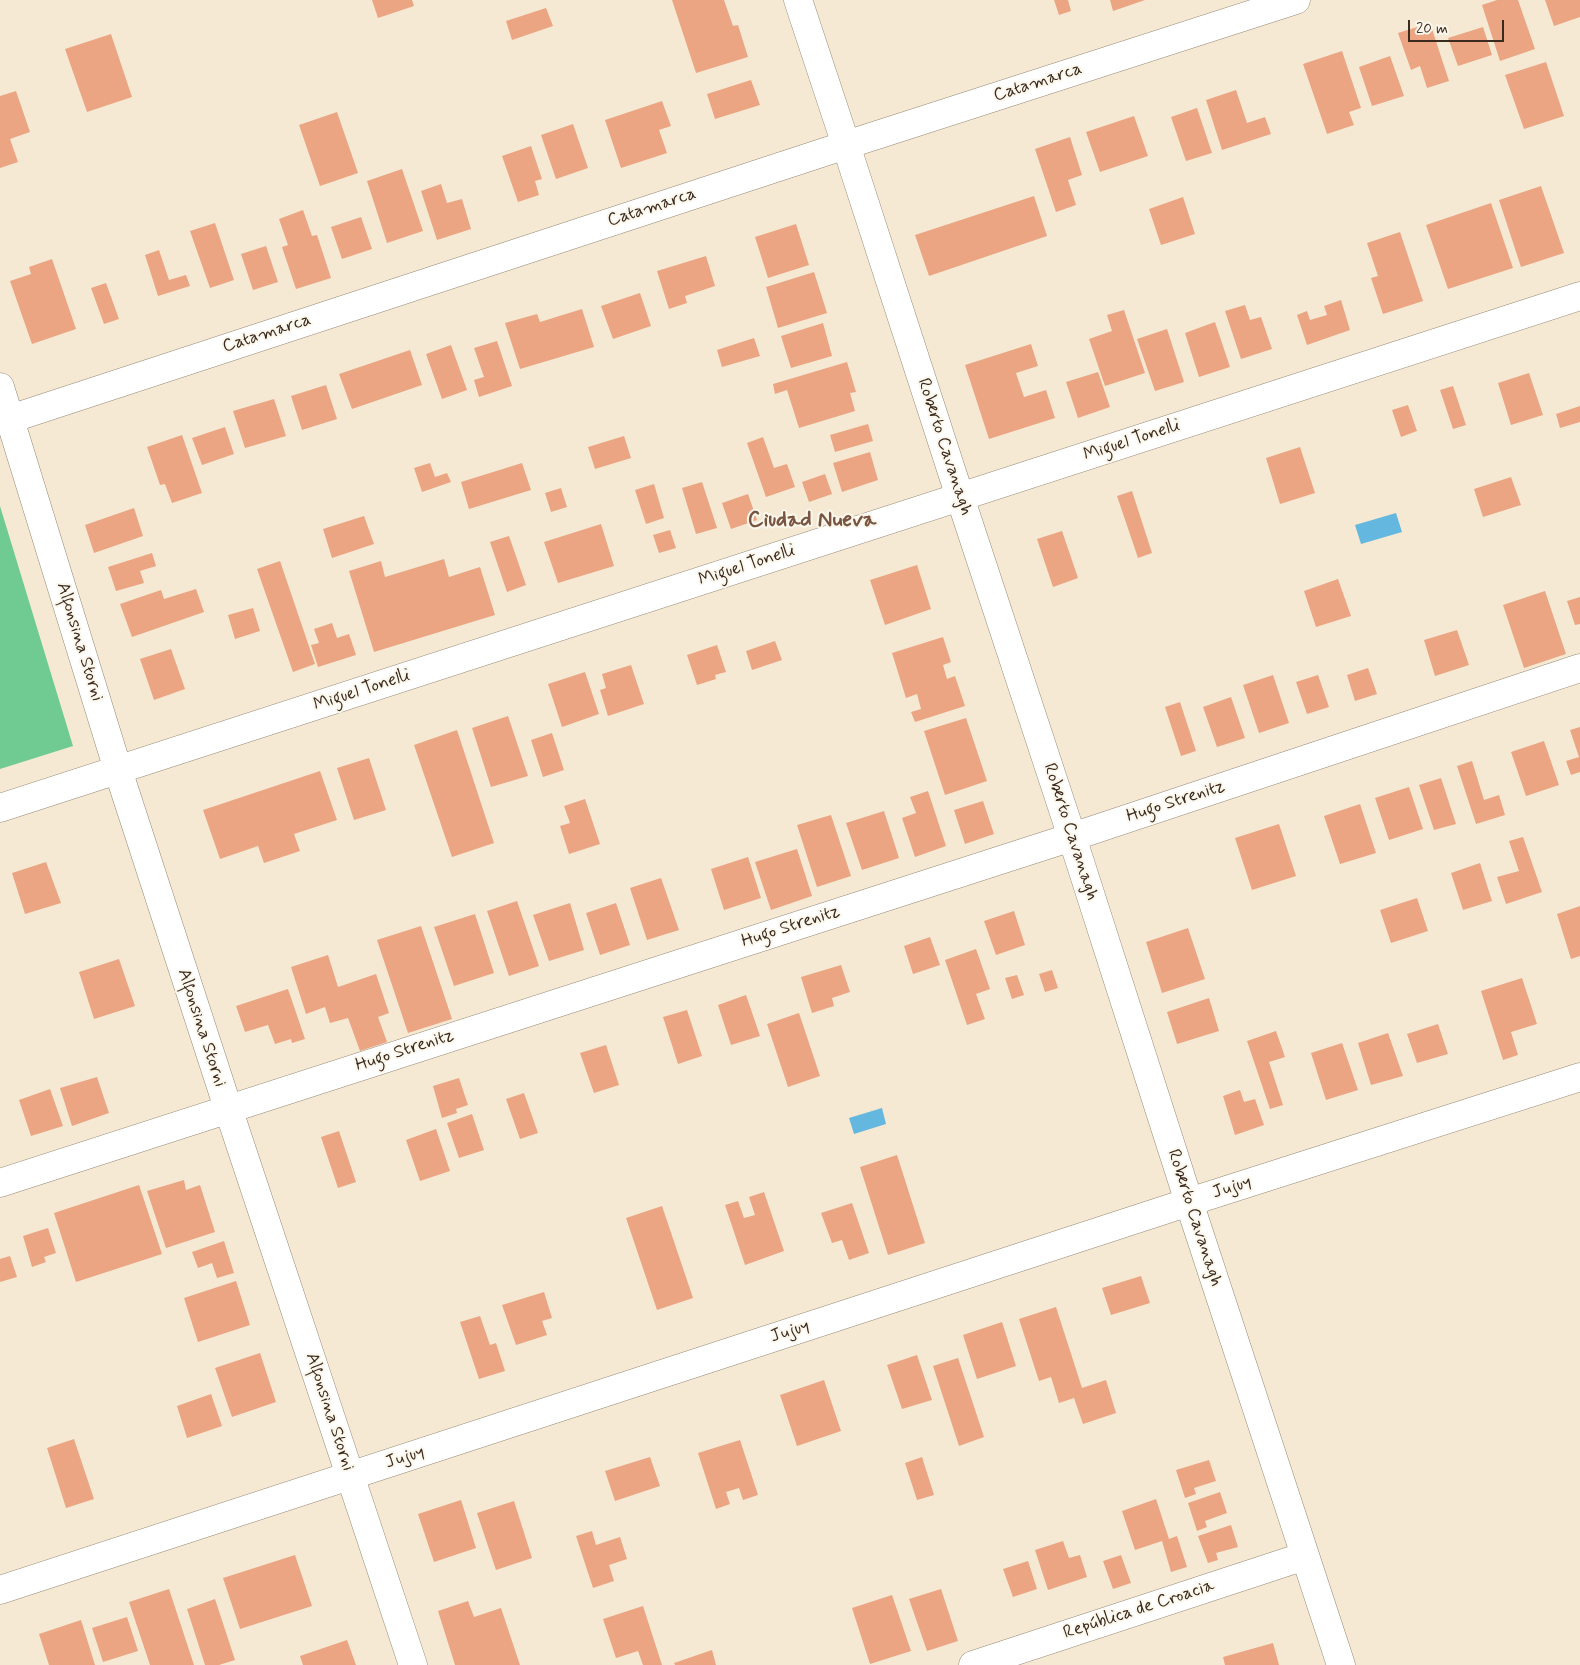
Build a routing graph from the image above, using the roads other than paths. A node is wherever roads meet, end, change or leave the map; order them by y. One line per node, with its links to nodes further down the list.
1 (798, 0): 3 (street, Roberto Cavanagh)
2 (1296, 0): 3 (street, Catamarca)
3 (846, 145): 6 (street, Catamarca); 7 (street, Roberto Cavanagh)
4 (1580, 296): 7 (street, Miguel Tonelli)
5 (0, 387): 6 (street, Alfonsina Storni)
6 (10, 418): 9 (street, Alfonsina Storni)
7 (960, 497): 9 (street, Miguel Tonelli); 11 (street, Roberto Cavanagh)
8 (1580, 668): 11 (street, Hugo Strenitz)
9 (118, 770): 10 (street, Miguel Tonelli); 13 (street, Alfonsina Storni)
10 (0, 808)
11 (1072, 836): 13 (street, Hugo Strenitz); 15 (street, Roberto Cavanagh)
12 (1580, 1077): 15 (street, Jujuy)
13 (228, 1108): 14 (street, Hugo Strenitz); 16 (street, Alfonsina Storni)
14 (0, 1183)
15 (1189, 1202): 16 (street, Jujuy); 17 (street, Roberto Cavanagh)
16 (350, 1476): 18 (street, Jujuy); 19 (street, Alfonsina Storni)
17 (1305, 1556): 20 (street, República de Croacia); 21 (street, Roberto Cavanagh)
18 (0, 1590)
19 (414, 1665)
20 (973, 1665)
21 (1341, 1665)

